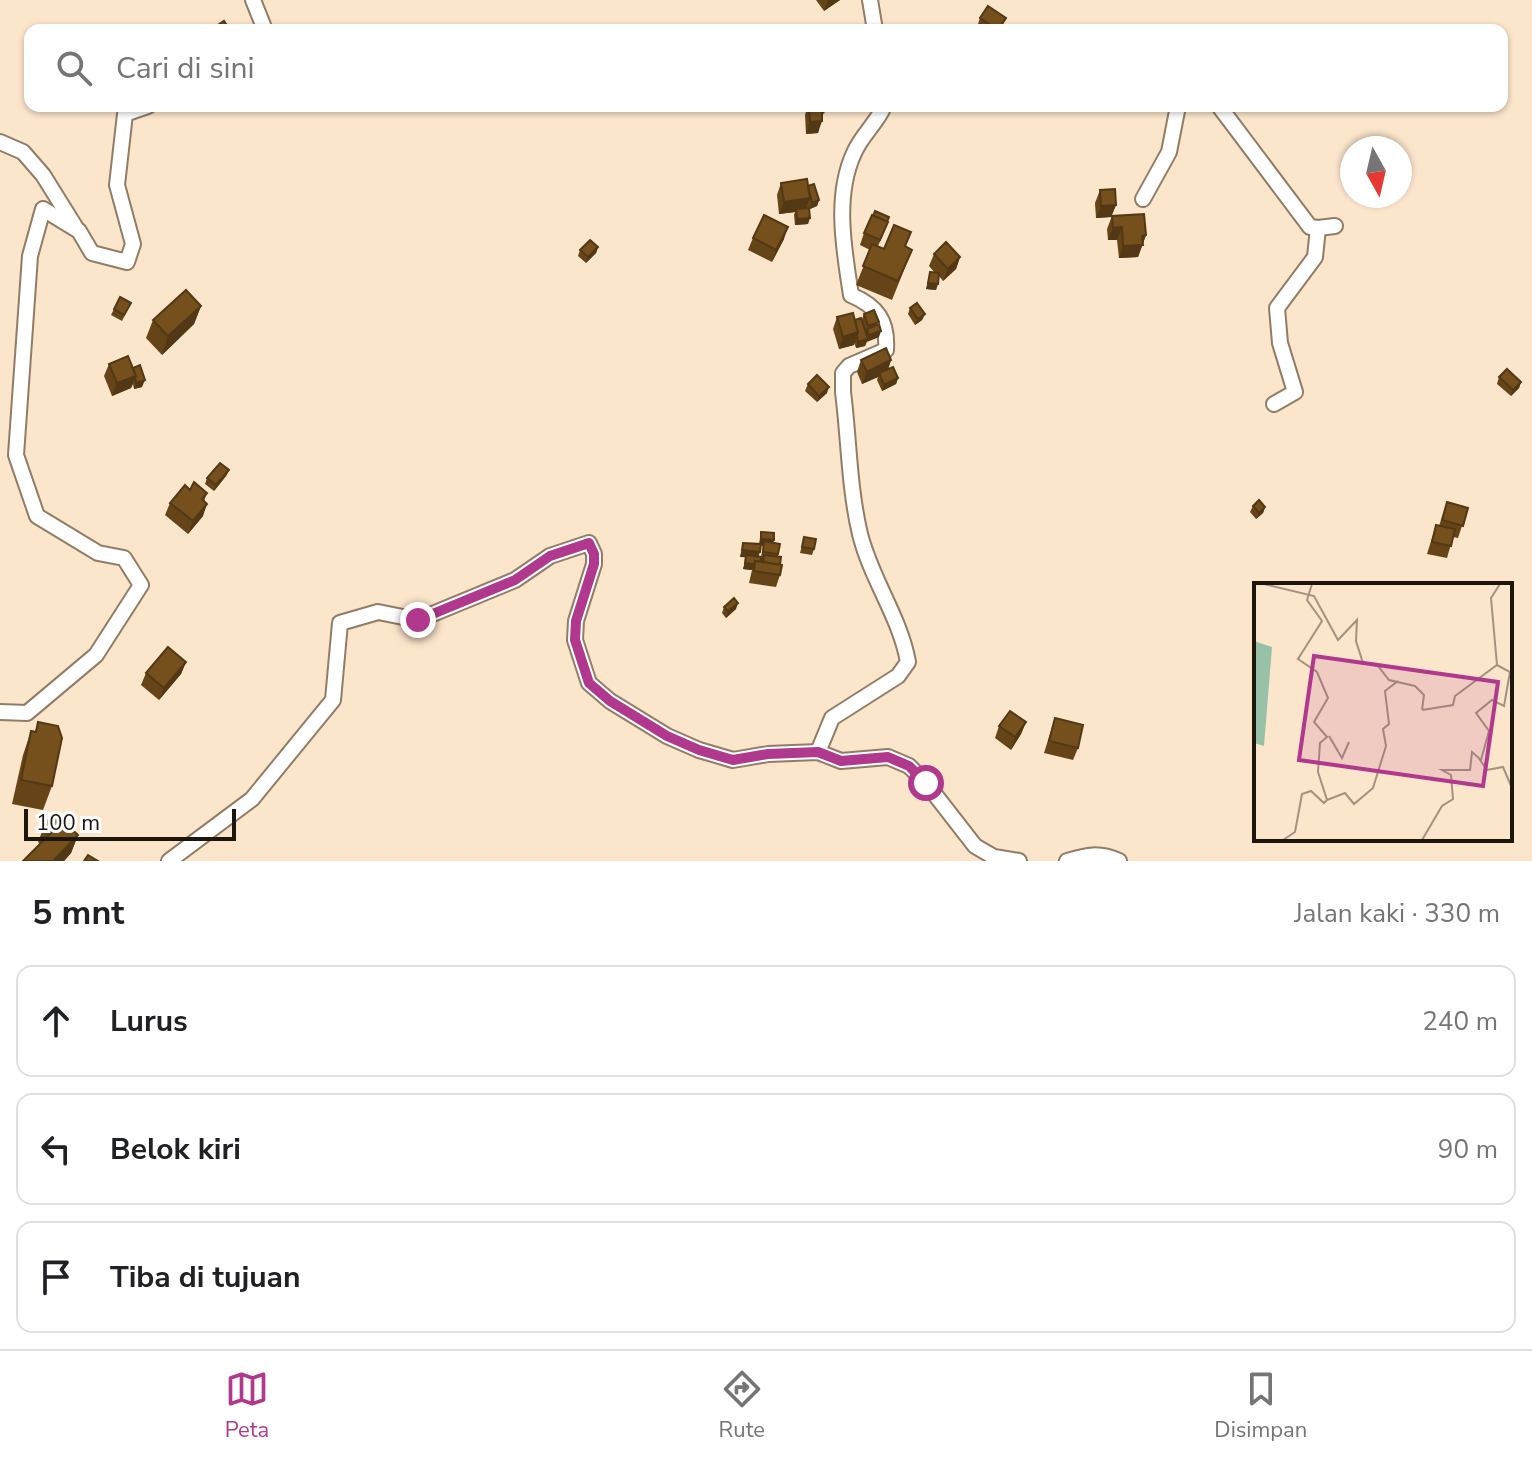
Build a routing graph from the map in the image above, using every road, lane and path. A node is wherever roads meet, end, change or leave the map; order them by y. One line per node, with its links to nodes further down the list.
1 (253, 0): 3 (street)
2 (870, 0): 4 (street)
3 (263, 24)
4 (874, 24)
5 (131, 112): 13 (street)
6 (880, 112): 16 (street)
7 (1177, 112): 10 (street)
8 (1224, 112): 12 (street)
9 (0, 142): 13 (street)
10 (1143, 199)
11 (1335, 226): 12 (street)
12 (1318, 228): 14 (street)
13 (79, 231): 15 (street)
14 (1274, 404)
15 (0, 712)
16 (818, 752): 17 (street); 18 (street)
17 (169, 861)
18 (1019, 861)
19 (1067, 861): 20 (street)
20 (1119, 861)

